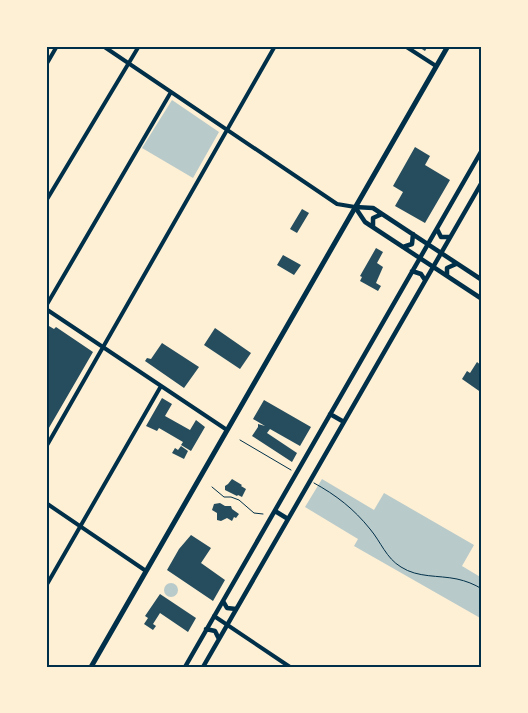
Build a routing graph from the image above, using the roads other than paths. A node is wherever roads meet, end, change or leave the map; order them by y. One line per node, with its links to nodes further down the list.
1 (58, 46): 8 (street)
2 (103, 46): 7 (street)
3 (139, 46): 7 (street)
4 (275, 46): 11 (street)
5 (405, 46): 9 (street)
6 (448, 46): 9 (main road)
7 (128, 63): 10 (street); 14 (street)
8 (46, 65)
9 (436, 66): 15 (main road)
10 (171, 92): 11 (street); 32 (street)
11 (228, 130): 15 (street); 33 (street)
12 (482, 150): 18 (street)
13 (482, 182): 20 (street)
14 (46, 201)
15 (356, 207): 16 (street); 17 (street); 37 (main road)
16 (382, 214): 17 (street); 19 (street)
17 (373, 227): 22 (street)
18 (436, 229): 20 (street); 21 (street)
19 (413, 234): 21 (street); 22 (street)
20 (450, 237): 23 (street)
21 (427, 244): 23 (street); 24 (street)
22 (403, 247): 24 (street)
23 (440, 253): 25 (street); 26 (street)
24 (419, 258): 26 (street); 27 (street)
25 (456, 264): 28 (street); 30 (street)
26 (433, 267): 28 (street); 29 (street)
27 (412, 271): 29 (street); 35 (street)
28 (447, 276): 31 (street)
29 (425, 280): 36 (street)
30 (482, 280)
31 (482, 299)
32 (46, 308): 33 (street)
33 (103, 347): 34 (street); 38 (street)
34 (161, 386): 37 (street); 42 (street)
35 (330, 414): 36 (street); 40 (street)
36 (344, 422): 41 (street)
37 (227, 430): 43 (main road)
38 (46, 447)
39 (46, 503): 42 (street)
40 (275, 511): 41 (street); 45 (street)
41 (288, 519): 46 (street)
42 (81, 526): 43 (street); 44 (street)
43 (146, 570): 51 (main road)
44 (46, 586)
45 (223, 600): 46 (street); 47 (street)
46 (236, 609): 48 (street)
47 (214, 616): 48 (street); 49 (street)
48 (227, 625): 50 (street); 54 (street)
49 (206, 629): 50 (street); 52 (street)
50 (219, 639): 53 (street)
51 (91, 667)
52 (185, 667)
53 (203, 667)
54 (290, 667)

